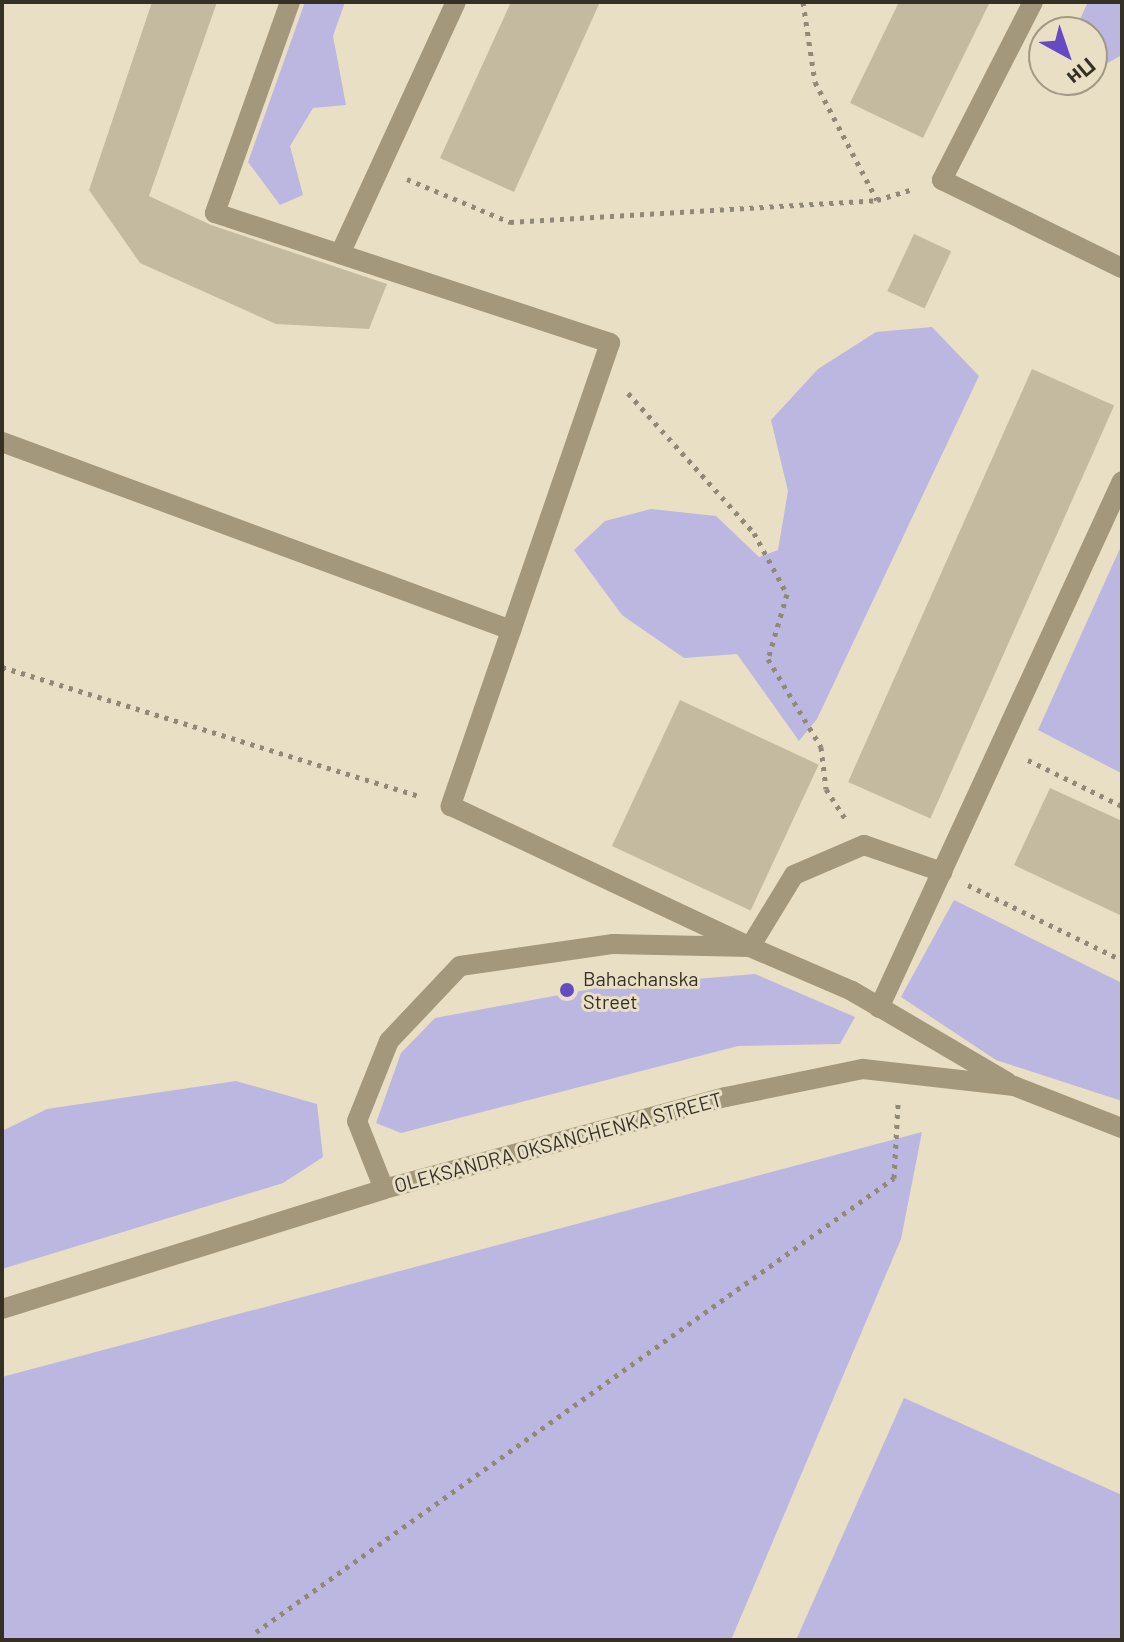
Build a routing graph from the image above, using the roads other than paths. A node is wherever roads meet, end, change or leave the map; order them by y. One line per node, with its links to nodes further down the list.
1 (290, 2): 4 (street)
2 (456, 2): 4 (street)
3 (1033, 2): 5 (street)
4 (340, 254): 8 (street)
5 (1122, 268)
6 (2, 442): 8 (street)
7 (1122, 481): 9 (street)
8 (511, 630): 10 (street)
9 (942, 872): 10 (street); 11 (street)
10 (750, 947): 11 (street); 14 (street)
11 (879, 1008): 12 (street)
12 (1014, 1086): 13 (street, OLEKSANDRA OKSANCHENKA STREET); 14 (street, OLEKSANDRA OKSANCHENKA STREET)
13 (1122, 1128)
14 (384, 1189): 15 (street, OLEKSANDRA OKSANCHENKA STREET)
15 (2, 1309)

